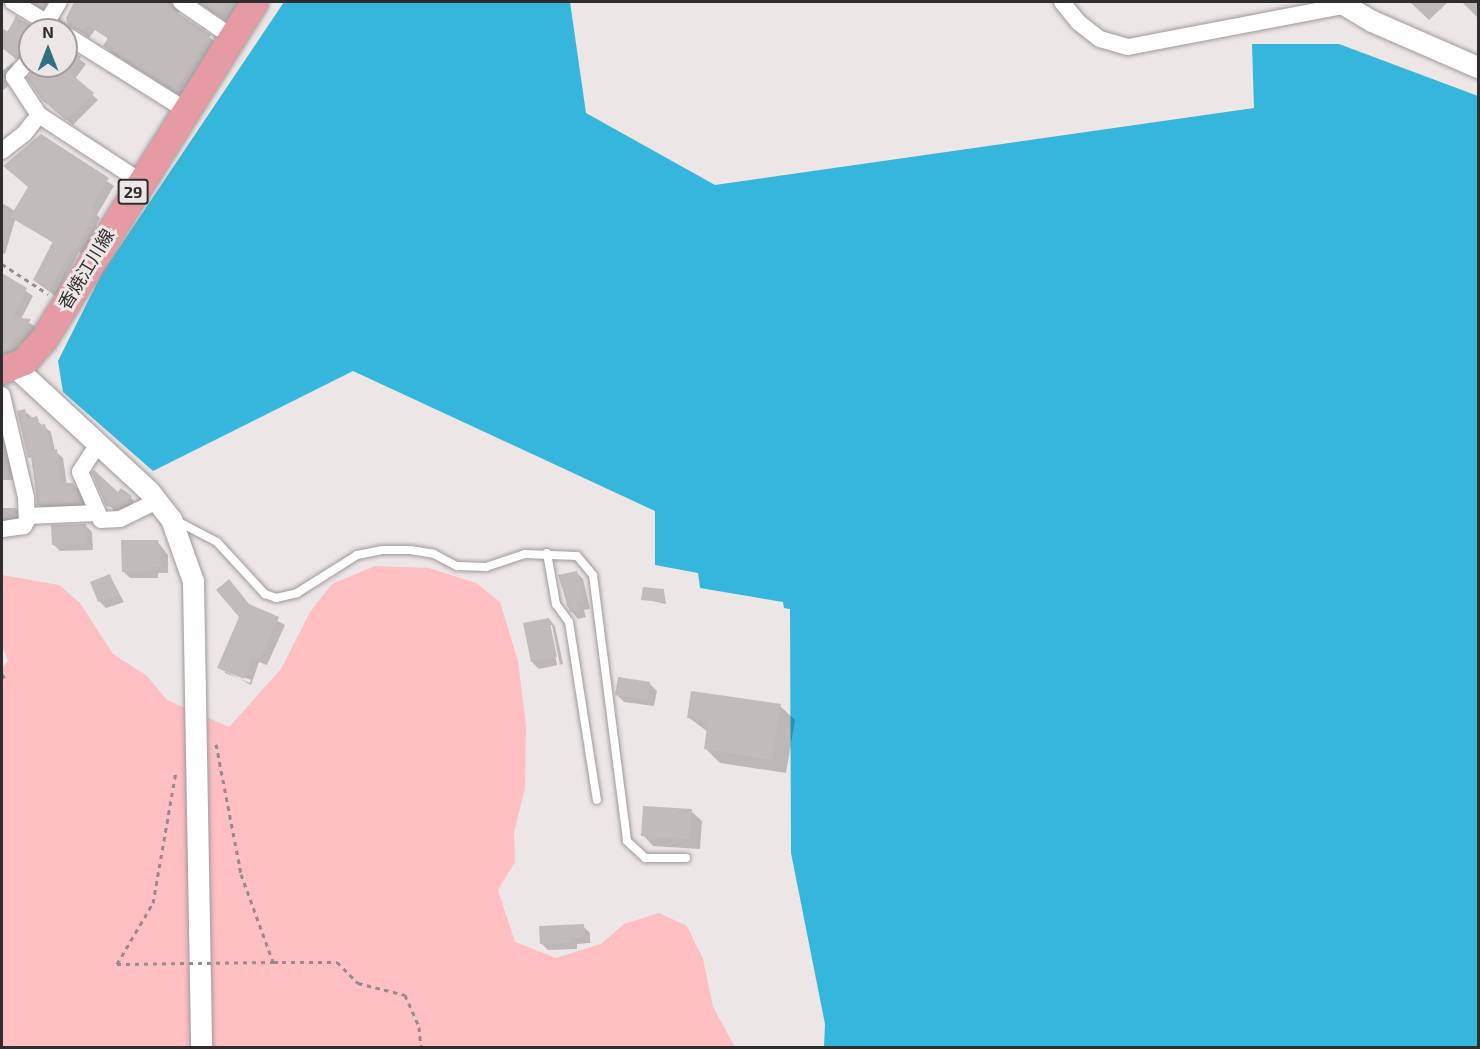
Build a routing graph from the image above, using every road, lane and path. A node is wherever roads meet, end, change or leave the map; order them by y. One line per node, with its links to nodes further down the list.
1 (13, 2): 7 (street)
2 (59, 2): 8 (street)
3 (181, 2): 9 (street)
4 (254, 2): 9 (main road, 香焼江川線 / 29)
5 (1062, 2): 6 (street)
6 (1341, 4): 11 (street)
7 (39, 18)
8 (58, 18)
9 (232, 37): 13 (main road, 香焼江川線 / 29)
10 (78, 42): 13 (street)
11 (1479, 67)
12 (18, 72): 14 (street)
13 (187, 111): 16 (main road, 香焼江川線 / 29)
14 (39, 115): 15 (street); 16 (street)
15 (2, 151)
16 (140, 181): 18 (main road, 香焼江川線 / 29)
17 (2, 264): 18 (path)
18 (64, 305): 19 (main road, 香焼江川線 / 29)
19 (8, 368): 21 (street)
20 (2, 395): 24 (street)
21 (98, 444): 22 (street); 23 (street)
22 (157, 501): 23 (street); 25 (street)
23 (97, 513): 24 (street)
24 (27, 516): 26 (street)
25 (171, 519): 27 (lane); 35 (street)
26 (2, 529)
27 (547, 553): 32 (lane); 33 (lane)
28 (2, 674): 29 (path)
29 (6, 680)
30 (213, 734): 34 (path)
31 (178, 762): 34 (path, bridge)
32 (597, 800)
33 (686, 858)
34 (273, 962): 36 (path)
35 (201, 1047)
36 (421, 1047)

